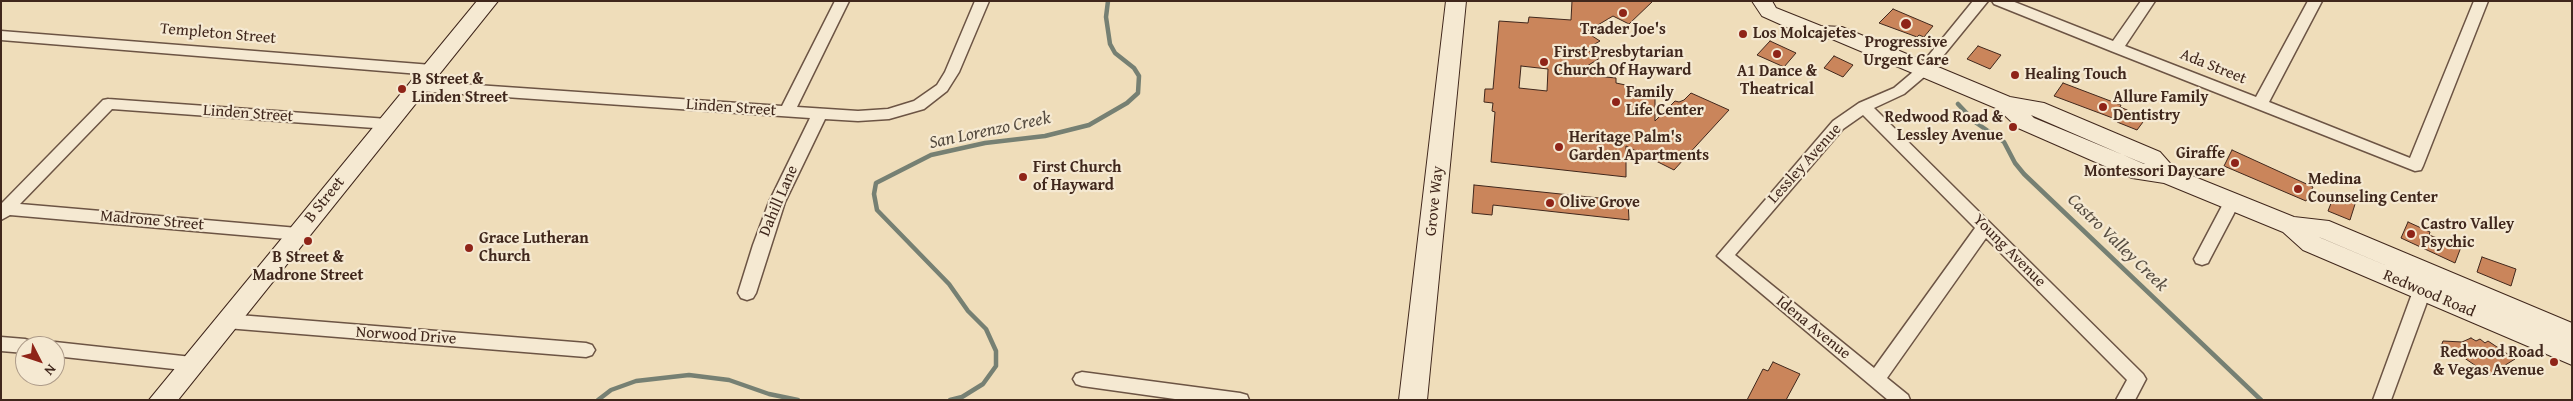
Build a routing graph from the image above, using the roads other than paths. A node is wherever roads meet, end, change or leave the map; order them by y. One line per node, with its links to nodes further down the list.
1 (488, 1): 16 (main road, B Street)
2 (842, 1): 19 (street)
3 (982, 1): 20 (street, Linden Street)
4 (1456, 1): 43 (main road, Grove Way)
5 (1762, 1): 12 (main road, Redwood Road)
6 (1785, 1): 12 (main road, Redwood Road)
7 (1981, 1): 15 (street, Lessley Avenue)
8 (1998, 1): 14 (street, Ada Street)
9 (2148, 1): 14 (street)
10 (2315, 1): 17 (street)
11 (2480, 1): 17 (street, Ada Street)
12 (1836, 32): 15 (main road, Redwood Road)
13 (1, 36): 16 (street, Templeton Street)
14 (2116, 48): 17 (street, Ada Street)
15 (1925, 69): 18 (street, Lessley Avenue); 22 (main road, Redwood Road)
16 (425, 78): 19 (street, Linden Street); 21 (main road, B Street)
17 (2260, 104)
18 (1864, 107): 25 (street, Young Avenue); 27 (street, Lessley Avenue)
19 (787, 112): 20 (street, Linden Street)
20 (820, 114): 30 (street, Dahill Lane)
21 (388, 124): 23 (street, Linden Street); 26 (main road, B Street)
22 (2232, 202): 24 (main road, Redwood Road); 28 (street)
23 (4, 211): 26 (street, Madrone Street)
24 (2292, 226): 29 (main road, Redwood Road); 32 (main road, Redwood Road)
25 (1985, 227): 40 (street); 45 (street, Young Avenue)
26 (298, 234): 31 (main road, B Street)
27 (1725, 256): 40 (street, Idena Avenue)
28 (2202, 259)
29 (2422, 291): 37 (main road, Redwood Road); 46 (street)
30 (747, 293)
31 (226, 322): 36 (street, Norwood Drive); 38 (main road, B Street)
32 (2572, 334)
33 (1, 344): 34 (street)
34 (15, 345)
35 (65, 350): 38 (street)
36 (586, 350)
37 (2572, 355)
38 (192, 364): 41 (main road, B Street)
39 (1082, 379): 42 (street)
40 (1876, 379): 44 (street, Idena Avenue)
41 (162, 400)
42 (1240, 400)
43 (1414, 400)
44 (1901, 400)
45 (2125, 400)
46 (2382, 400)

